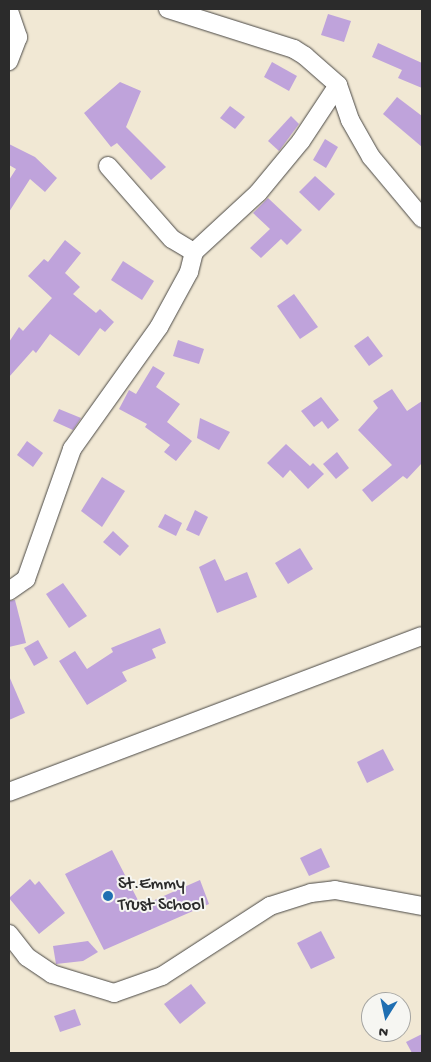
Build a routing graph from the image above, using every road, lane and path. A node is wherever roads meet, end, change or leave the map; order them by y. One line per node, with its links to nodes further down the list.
1 (168, 9): 4 (street)
2 (9, 11): 3 (street)
3 (9, 61)
4 (338, 85): 6 (street); 7 (street)
5 (108, 166): 7 (street)
6 (422, 218)
7 (194, 252): 8 (street)
8 (9, 591)
9 (422, 636): 10 (street)
10 (9, 792)
11 (422, 906): 12 (street)
12 (9, 934)

